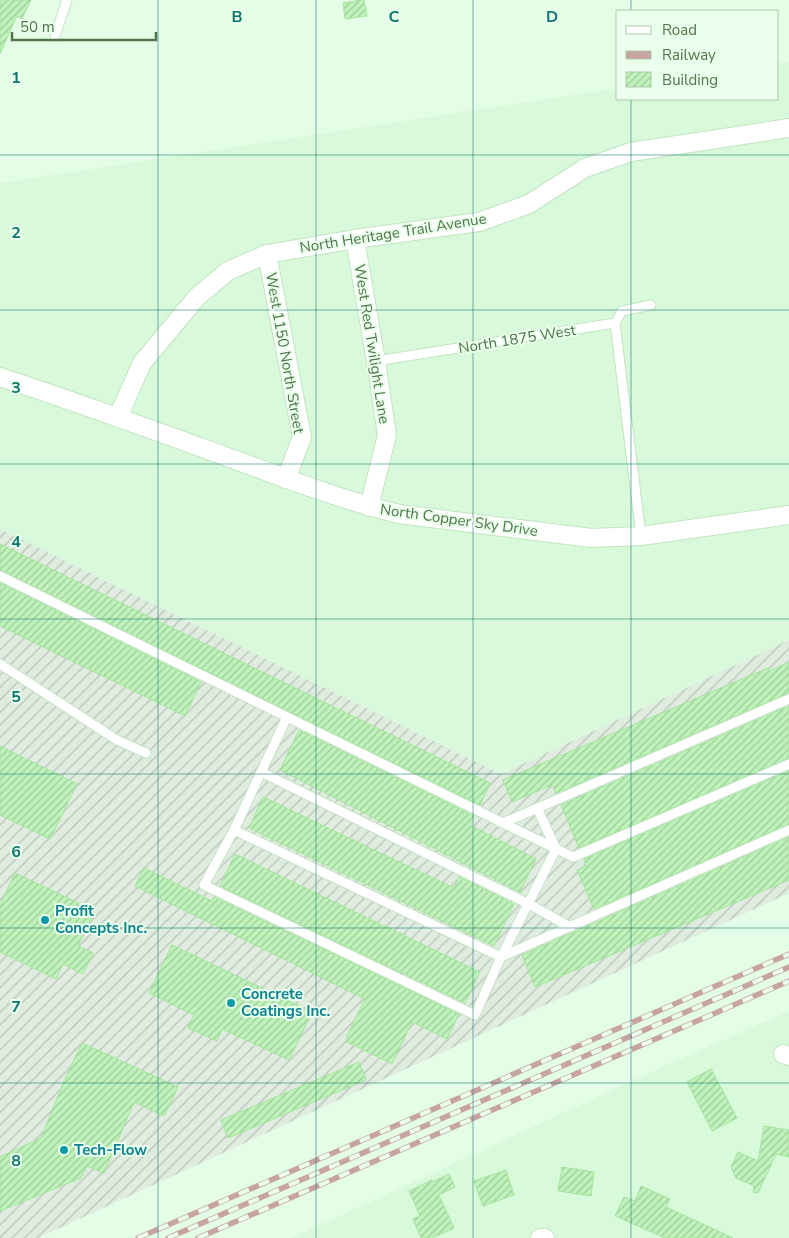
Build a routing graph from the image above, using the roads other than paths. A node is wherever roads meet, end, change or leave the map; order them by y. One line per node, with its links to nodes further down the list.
1 (66, 0): 2 (lane)
2 (55, 36)
3 (789, 128): 4 (street, North Heritage Trail Avenue)
4 (355, 239): 5 (street, North Heritage Trail Avenue); 8 (street, West Red Twilight Lane)
5 (266, 254): 10 (street, North Heritage Trail Avenue); 11 (street, West 1150 North Street)
6 (651, 305): 7 (lane, North 1875 West)
7 (615, 323): 8 (lane, North 1875 West); 14 (lane)
8 (376, 361): 12 (street, West Red Twilight Lane)
9 (0, 377): 10 (street, North Copper Sky Drive)
10 (118, 417): 11 (street, North Copper Sky Drive)
11 (286, 478): 12 (street, North Copper Sky Drive)
12 (369, 507): 14 (street, North Copper Sky Drive)
13 (789, 514): 14 (street, North Copper Sky Drive)
14 (641, 536)
15 (0, 576): 18 (lane)
16 (0, 664): 19 (lane)
17 (789, 699): 22 (lane)
18 (287, 717): 21 (lane); 23 (lane)
19 (146, 753)
20 (789, 764): 26 (lane)
21 (261, 772): 24 (lane); 27 (lane)
22 (537, 808): 23 (lane); 26 (lane)
23 (503, 823): 26 (lane)
24 (234, 830): 29 (lane); 29 (lane)
25 (789, 830): 28 (lane)
26 (556, 849): 27 (lane)
27 (528, 904): 28 (lane); 29 (lane)
28 (570, 927): 29 (lane)
29 (501, 957)
30 (540, 1238): 31 (street)
31 (544, 1238)

